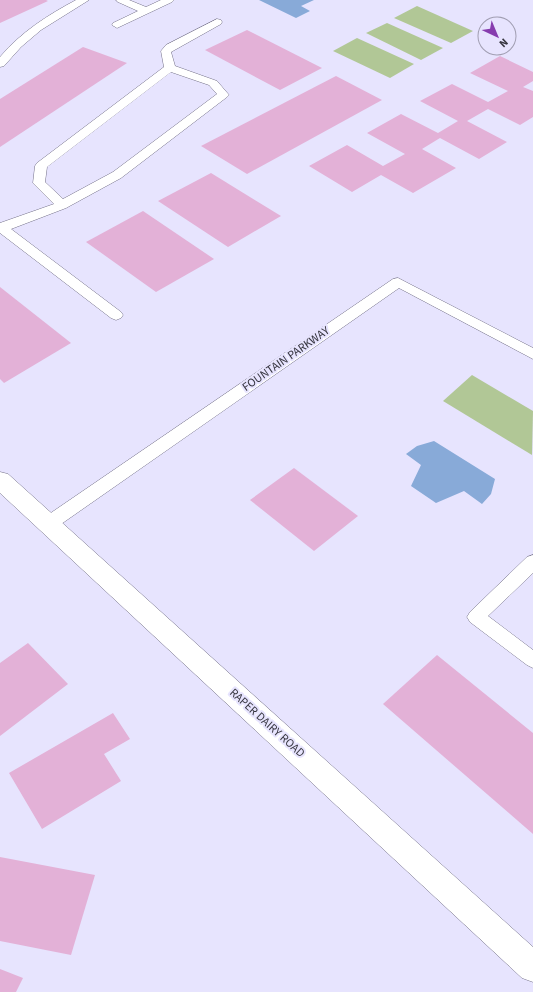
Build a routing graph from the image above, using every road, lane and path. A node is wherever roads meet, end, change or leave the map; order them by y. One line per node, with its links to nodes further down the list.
1 (84, 0): 7 (lane)
2 (121, 0): 4 (lane)
3 (169, 0): 4 (lane)
4 (146, 11): 6 (lane)
5 (217, 22): 9 (lane)
6 (117, 25)
7 (5, 53): 8 (lane)
8 (0, 64)
9 (170, 68): 10 (lane); 10 (lane)
10 (62, 205): 11 (lane)
11 (1, 228): 12 (lane)
12 (116, 315)
13 (533, 354): 15 (lane, FOUNTAIN PARKWAY)
14 (0, 480): 15 (street, RAPER DAIRY ROAD)
15 (48, 524): 18 (street, RAPER DAIRY ROAD)
16 (533, 562): 17 (lane)
17 (533, 660)
18 (533, 966)

